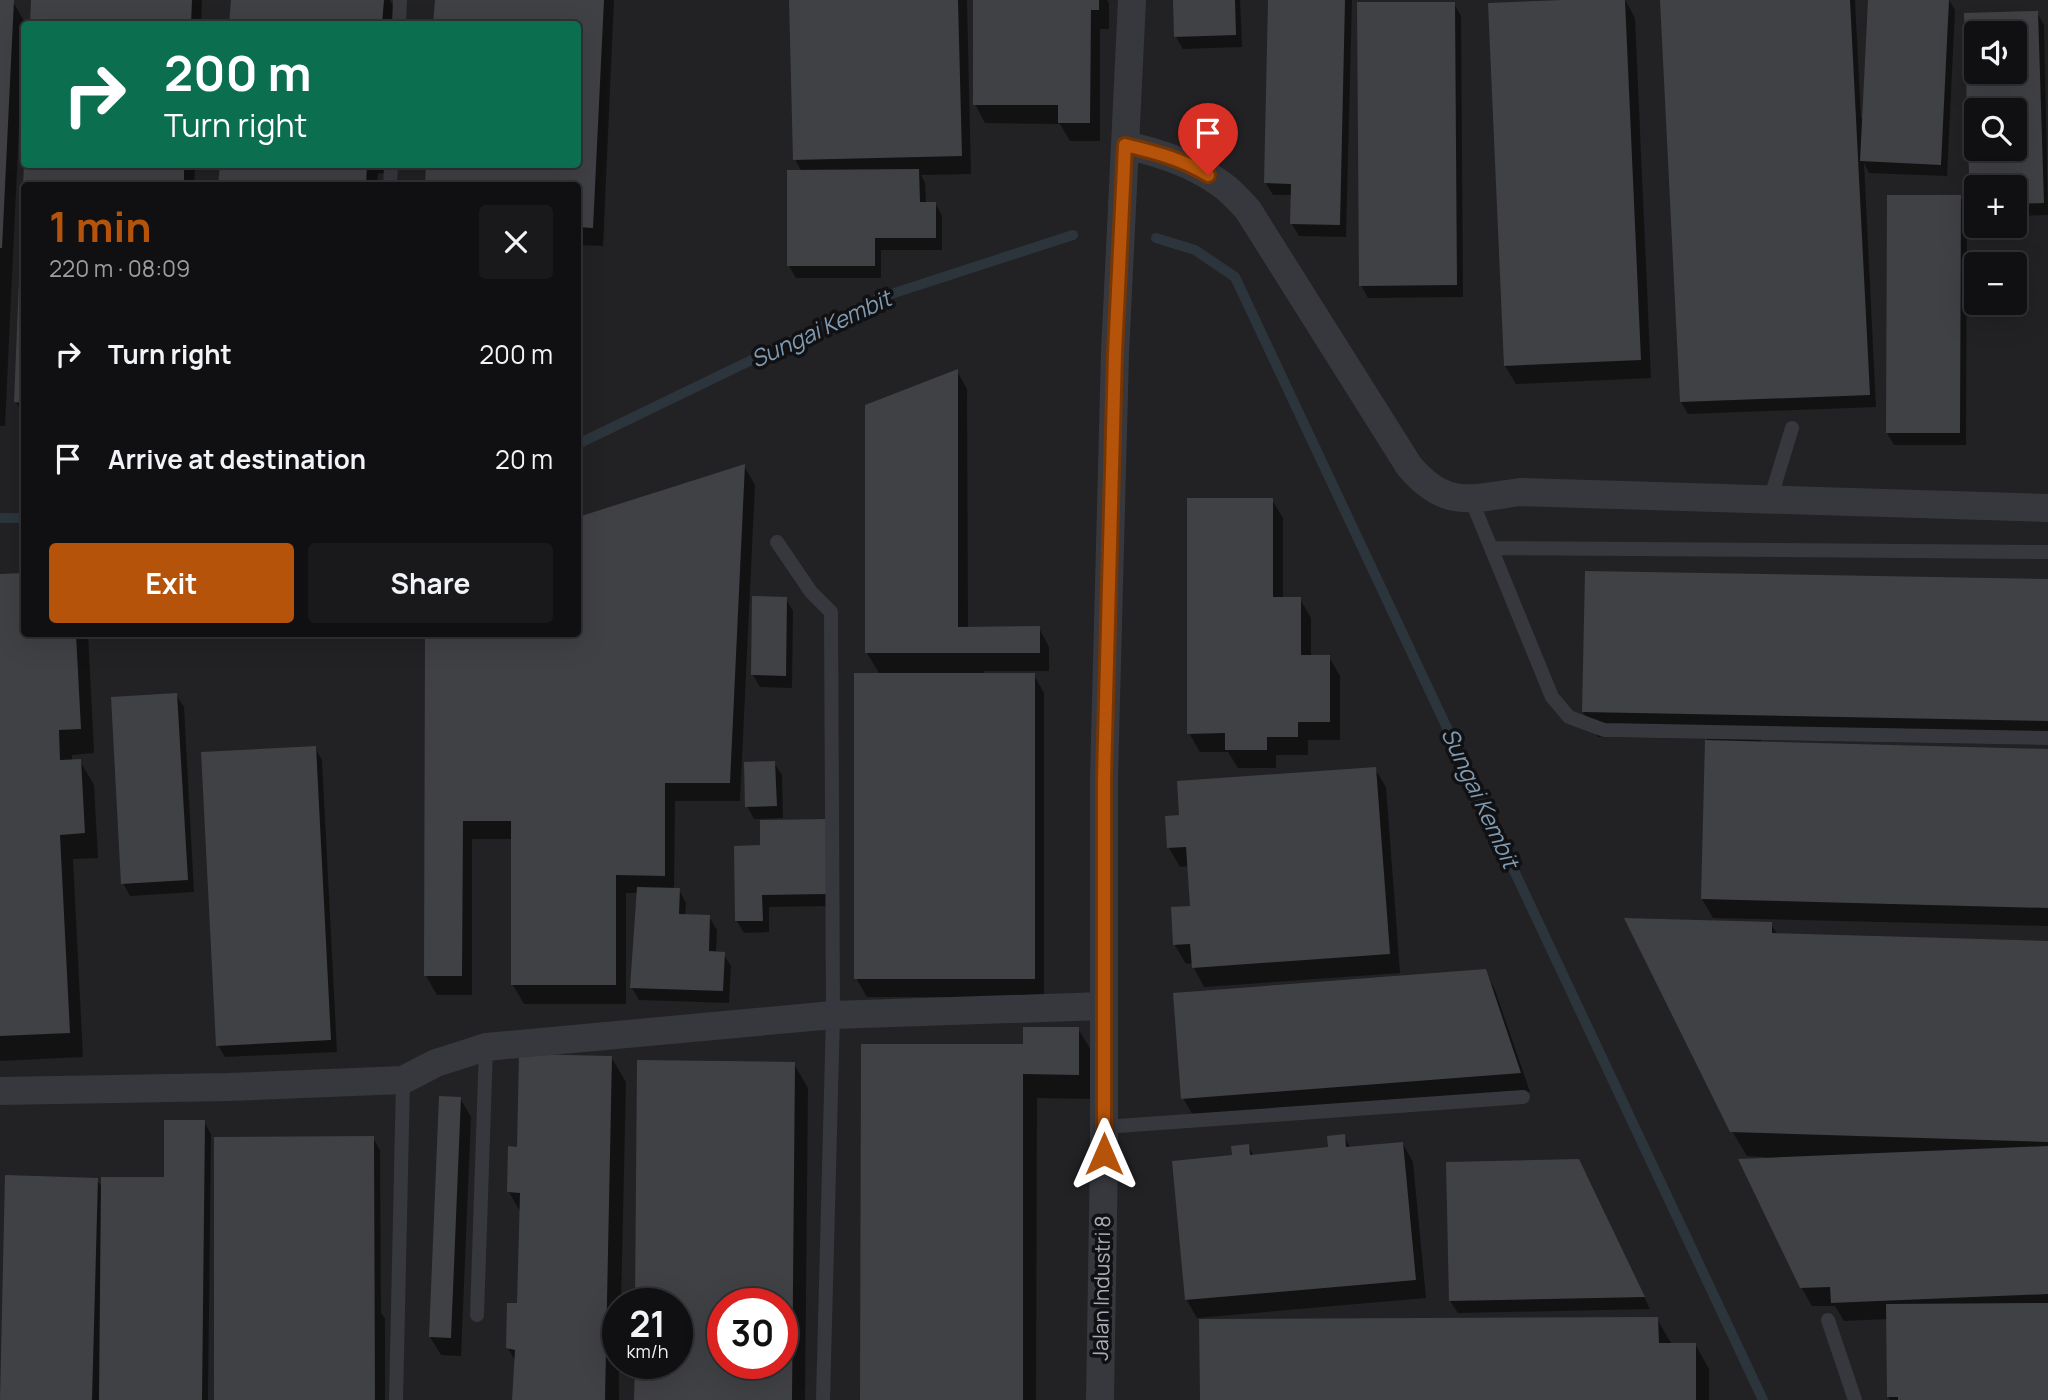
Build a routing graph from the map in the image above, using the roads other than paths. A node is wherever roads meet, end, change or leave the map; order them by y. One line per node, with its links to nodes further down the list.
1 (400, 0): 3 (lane)
2 (1132, 0): 4 (street, Jalan Industri 8)
3 (399, 21)
4 (1125, 145): 6 (street); 13 (street, Jalan Industri 8)
5 (1792, 428): 7 (lane)
6 (1471, 499): 7 (street); 10 (lane)
7 (1770, 500): 8 (street)
8 (2048, 508)
9 (777, 542): 14 (lane)
10 (1491, 548): 11 (lane); 12 (lane)
11 (2048, 552)
12 (2048, 738)
13 (1103, 1006): 14 (street); 19 (street, Jalan Industri 8)
14 (833, 1014): 15 (street); 23 (lane)
15 (486, 1047): 16 (street); 20 (lane)
16 (403, 1080): 17 (street); 22 (lane)
17 (0, 1091)
18 (1523, 1097): 19 (lane)
19 (1104, 1127): 24 (street, Jalan Industri 8)
20 (477, 1315)
21 (1828, 1320): 25 (lane)
22 (396, 1400)
23 (823, 1400)
24 (1100, 1400)
25 (1855, 1400)

